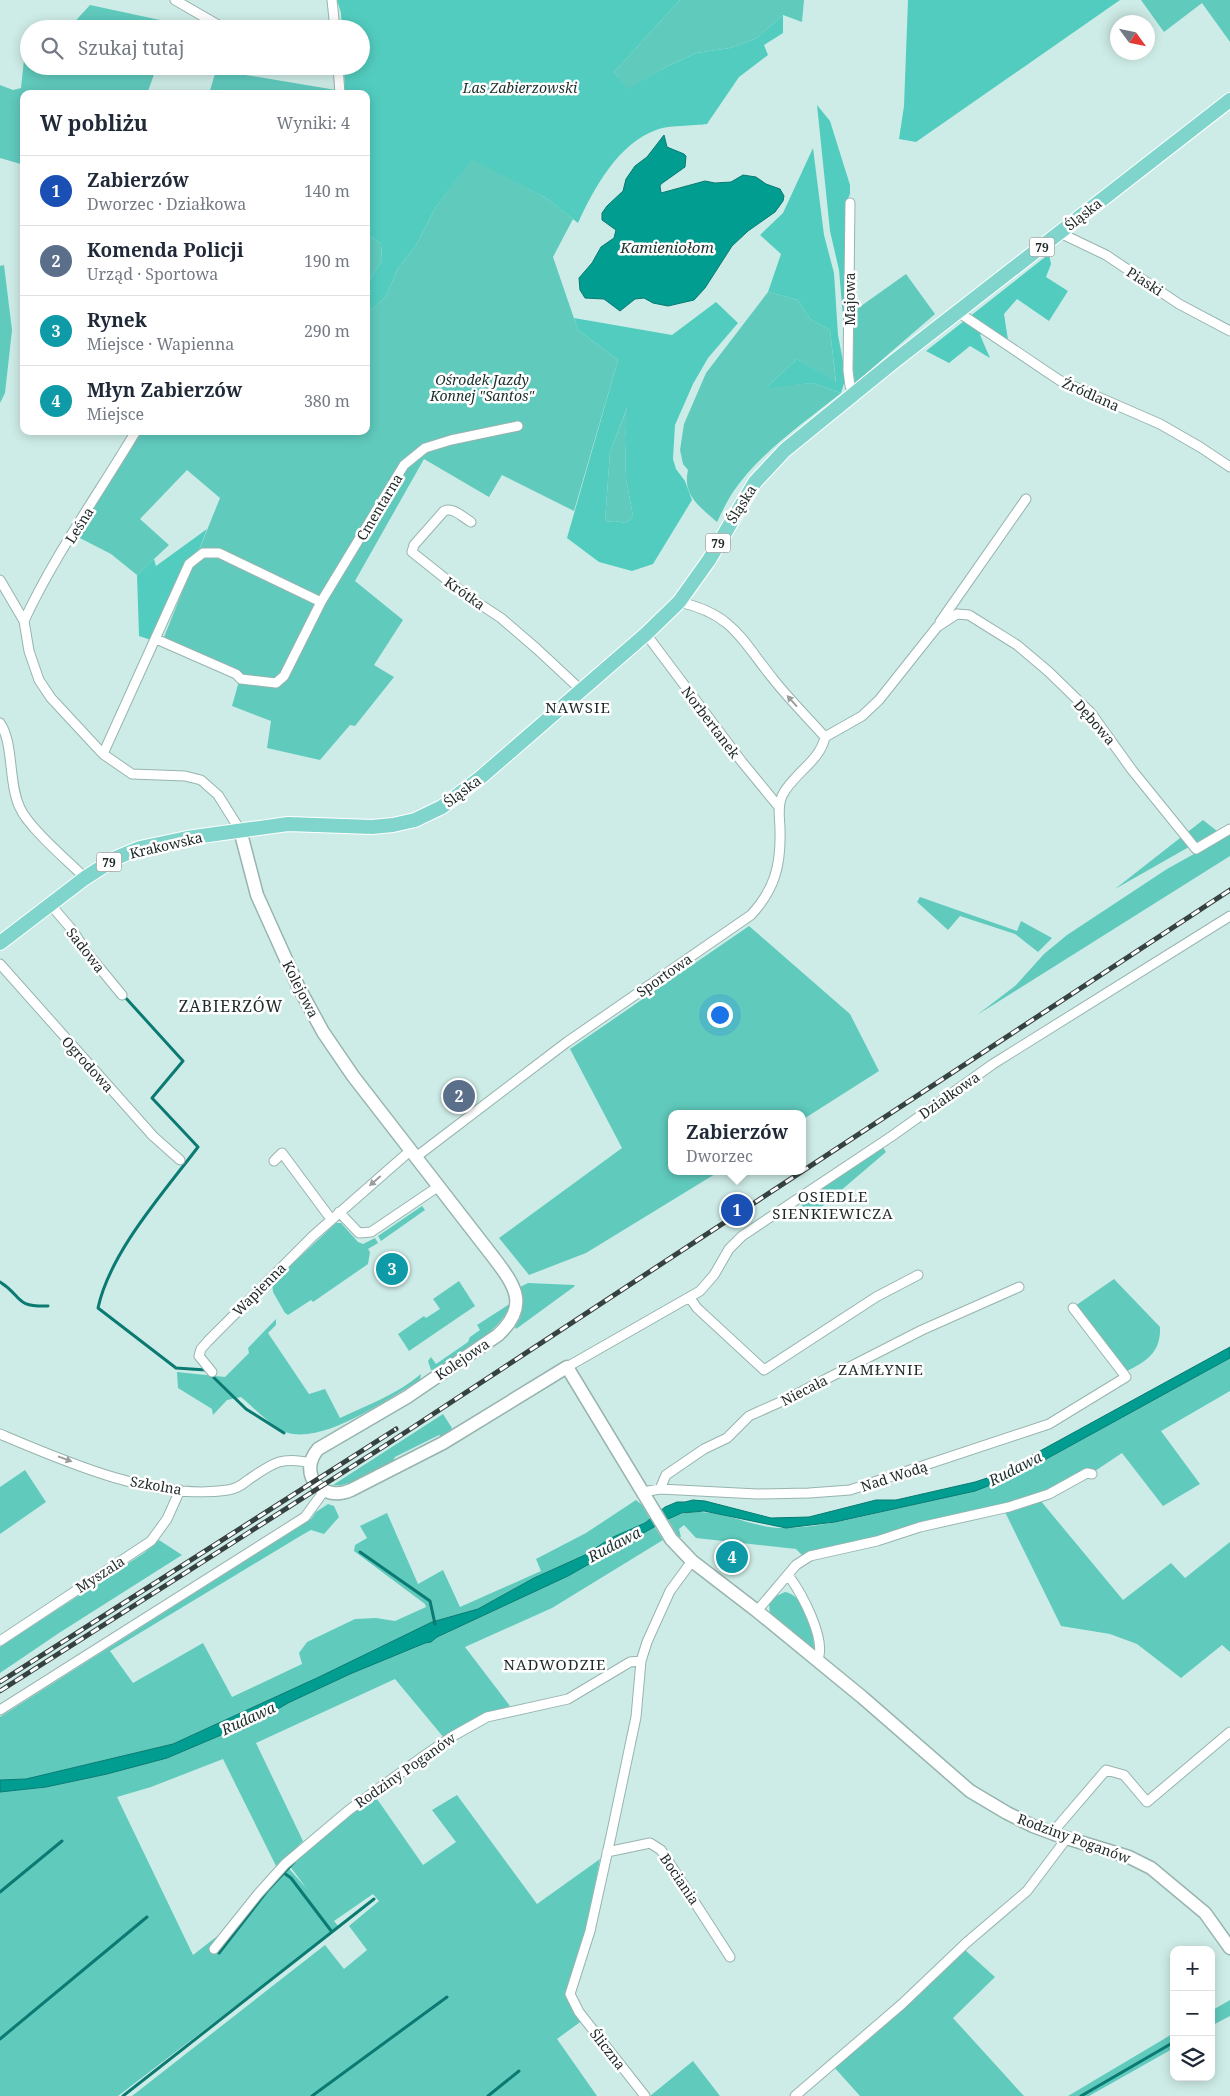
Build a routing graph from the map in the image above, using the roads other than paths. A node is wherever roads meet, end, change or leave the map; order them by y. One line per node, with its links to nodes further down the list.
1 (176, 0): 3 (street)
2 (332, 0): 4 (street)
3 (210, 20)
4 (334, 20)
5 (339, 75): 6 (street)
6 (340, 90)
7 (1230, 100): 9 (main road, Śląska / 79)
8 (850, 203): 12 (street, Majowa)
9 (1060, 232): 10 (main road, Śląska / 79); 11 (street, Piaski)
10 (958, 312): 12 (main road, Śląska / 79); 15 (street, Źródlana)
11 (1230, 331)
12 (854, 394): 21 (main road, Śląska / 79)
13 (518, 426): 20 (street, Cmentarna)
14 (134, 435): 23 (street, Leśna)
15 (1230, 467)
16 (1026, 499): 19 (street)
17 (472, 522): 27 (street, Krótka)
18 (0, 580): 23 (street)
19 (959, 594): 22 (street); 24 (street)
20 (321, 602): 26 (street, Cmentarna); 26 (street)
21 (679, 602): 25 (main road, Śląska / 79); 29 (street, one-way to 21)
22 (957, 614): 24 (street); 32 (street, Dębowa)
23 (24, 621): 30 (street)
24 (937, 627): 29 (street)
25 (646, 634): 27 (main road, Śląska / 79); 31 (street, Norbertanek)
26 (156, 639): 30 (street)
27 (581, 690): 33 (main road, Śląska / 79)
28 (0, 723): 34 (street)
29 (825, 738): 31 (street, Sportowa)
30 (103, 754): 33 (street)
31 (779, 807): 40 (street, Sportowa)
32 (1230, 829)
33 (240, 830): 34 (main road, Krakowska / 79); 40 (street, Kolejowa)
34 (84, 878): 35 (main road, Krakowska / 79)
35 (50, 904): 37 (main road, Krakowska / 79); 39 (street, Sadowa)
36 (1230, 916): 48 (street, Działkowa)
37 (0, 943)
38 (0, 964): 41 (street, Ogrodowa)
39 (122, 995)
40 (414, 1153): 43 (street, Kolejowa); 44 (street, Wapienna, one-way to 44)
41 (180, 1160)
42 (274, 1161): 45 (street)
43 (439, 1186): 44 (street); 53 (street, Kolejowa)
44 (339, 1212): 45 (street, Wapienna)
45 (331, 1219): 51 (street, Wapienna)
46 (918, 1275): 48 (street)
47 (1019, 1287): 55 (street, Niecała)
48 (690, 1298): 50 (street)
49 (1072, 1308): 55 (street, Nad Wodą)
50 (567, 1368): 57 (street); 58 (street, Rodziny Poganów)
51 (212, 1372)
52 (0, 1434): 56 (street, Szkolna, one-way to 56)
53 (311, 1463): 56 (street, Szkolna); 57 (street)
54 (1092, 1474): 60 (street)
55 (660, 1489): 58 (street, Nad Wodą)
56 (180, 1490): 62 (street, Myszala)
57 (324, 1491): 65 (street)
58 (645, 1496): 59 (street, Rodziny Poganów)
59 (692, 1561): 61 (street, Rodziny Poganów); 64 (street)
60 (788, 1575): 61 (street); 63 (street)
61 (757, 1610): 63 (street, Rodziny Poganów)
62 (0, 1641)
63 (817, 1661): 67 (street, Rodziny Poganów)
64 (641, 1662): 69 (street); 71 (street, Rodziny Poganów)
65 (0, 1710)
66 (1230, 1732): 67 (street)
67 (1052, 1833): 68 (street, Rodziny Poganów)
68 (1067, 1838): 70 (street, Rodziny Poganów); 74 (street)
69 (607, 1852): 72 (street, Bociania); 73 (street, Śliczna)
70 (1230, 1948)
71 (214, 1950)
72 (730, 1957)
73 (645, 2096)
74 (795, 2096)

